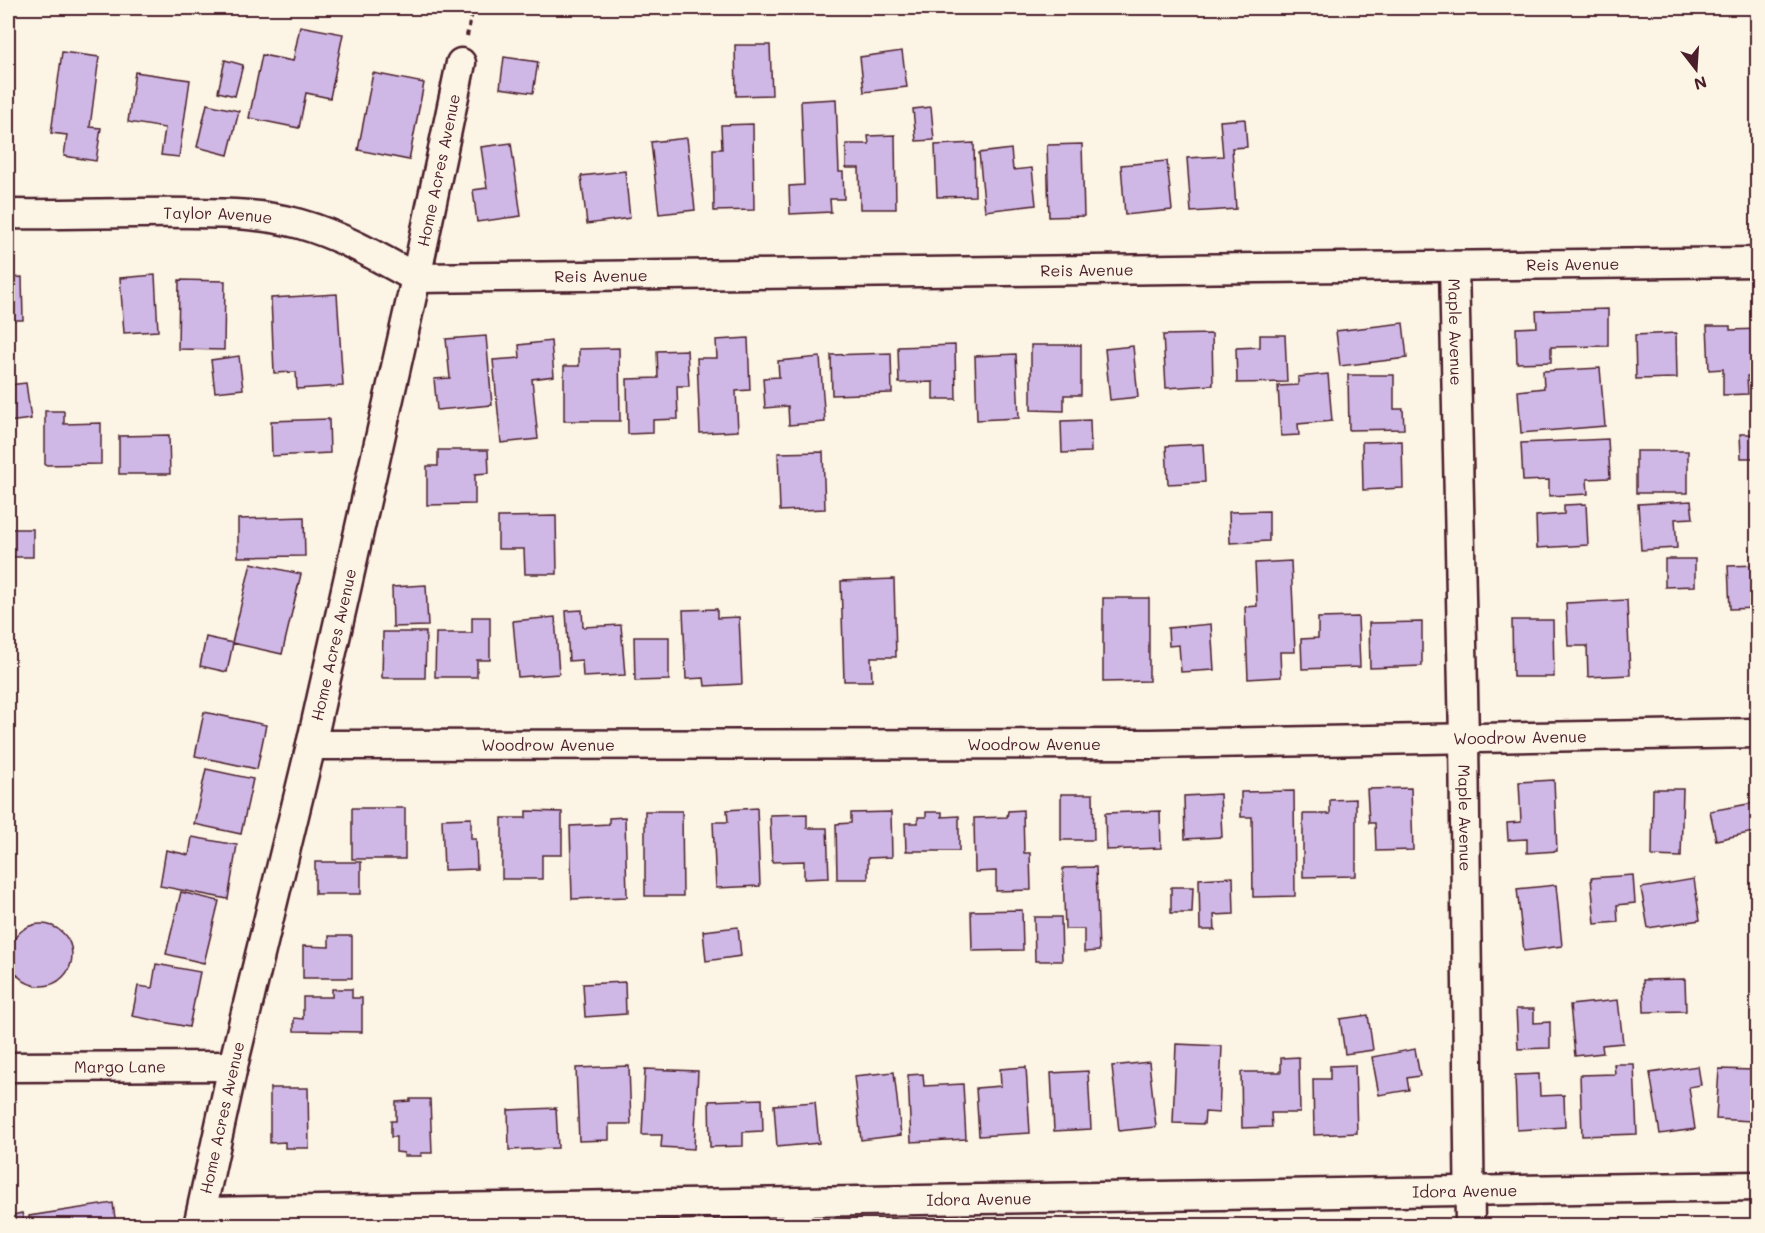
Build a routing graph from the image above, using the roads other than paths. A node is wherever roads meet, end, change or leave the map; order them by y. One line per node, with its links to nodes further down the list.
1 (461, 63): 5 (street, Home Acres Avenue)
2 (8, 214): 5 (street, Taylor Avenue)
3 (1758, 262): 4 (street, Reis Avenue)
4 (1454, 266): 5 (street, Reis Avenue); 7 (street, Maple Avenue)
5 (416, 278): 8 (street, Home Acres Avenue)
6 (1758, 733): 7 (street, Woodrow Avenue)
7 (1464, 738): 8 (street, Woodrow Avenue); 12 (street, Maple Avenue)
8 (311, 744): 9 (street, Home Acres Avenue)
9 (233, 1066): 10 (street, Margo Lane); 13 (street, Home Acres Avenue)
10 (8, 1067)
11 (1758, 1186): 12 (street, Idora Avenue)
12 (1470, 1192): 13 (street, Idora Avenue); 14 (street, Maple Avenue)
13 (200, 1219)
14 (1470, 1226)

